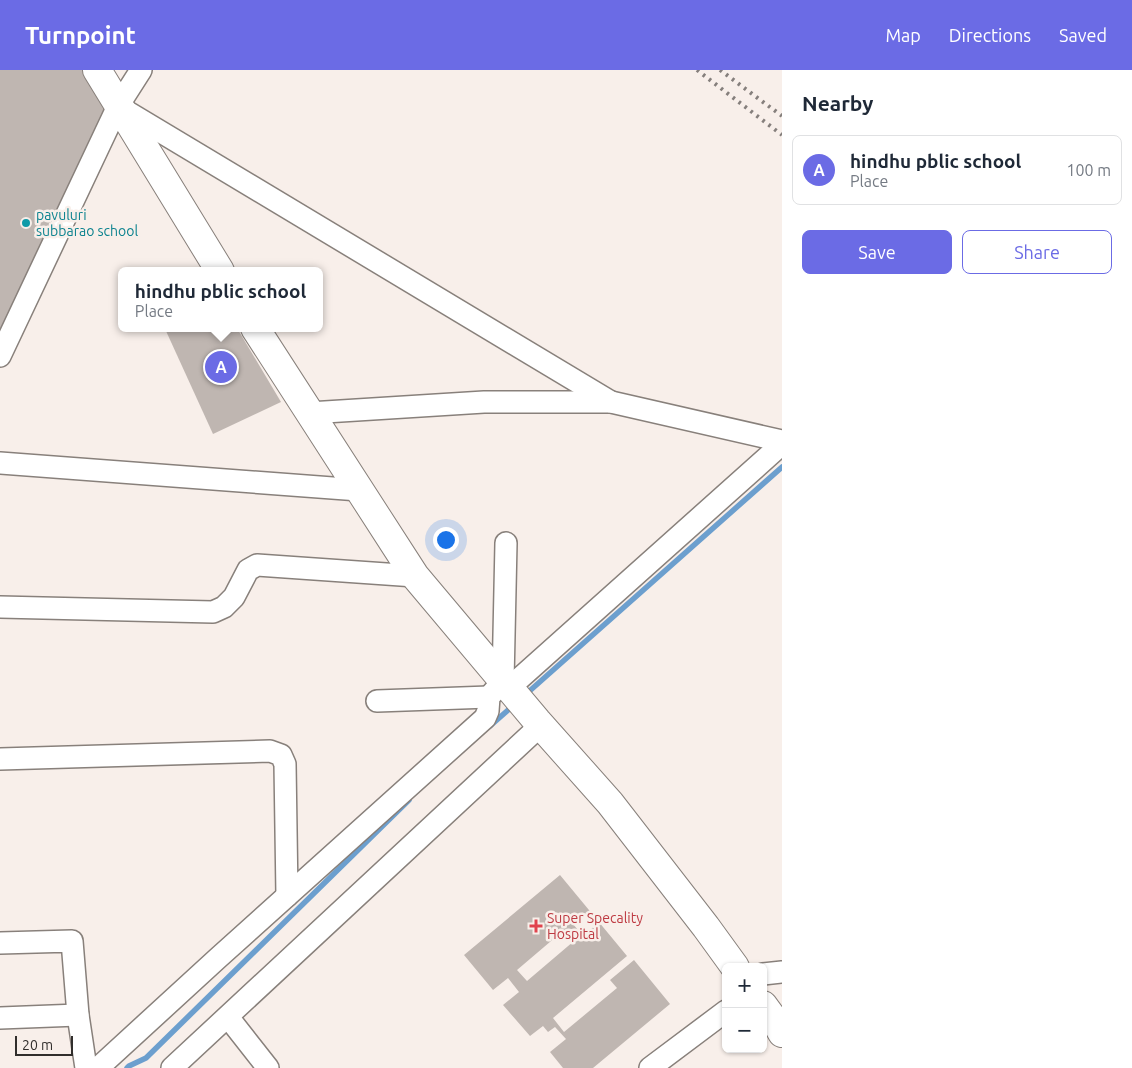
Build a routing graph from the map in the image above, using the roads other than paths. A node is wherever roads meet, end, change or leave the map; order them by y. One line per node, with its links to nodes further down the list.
1 (97, 70): 3 (main road)
2 (141, 70): 3 (street)
3 (118, 106): 4 (main road); 6 (street); 7 (street)
4 (218, 267)
5 (258, 332): 8 (main road)
6 (0, 356)
7 (611, 402): 8 (street); 9 (street)
8 (309, 413): 11 (main road)
9 (782, 442): 15 (street)
10 (0, 464): 11 (street)
11 (359, 490): 13 (main road)
12 (506, 543): 15 (street)
13 (415, 576): 14 (street); 15 (main road)
14 (0, 607)
15 (504, 689): 16 (street); 17 (main road); 19 (street)
16 (377, 701)
17 (539, 723): 21 (main road); 27 (street)
18 (0, 759): 19 (street)
19 (287, 896): 30 (street)
20 (0, 943): 26 (street)
21 (732, 963)
22 (782, 972): 23 (street)
23 (767, 974)
24 (765, 1008): 29 (main road)
25 (722, 1014): 34 (street)
26 (78, 1015): 28 (street); 31 (street)
27 (228, 1017): 32 (street); 33 (street)
28 (0, 1018)
29 (782, 1033)
30 (114, 1062)
31 (86, 1068)
32 (172, 1068)
33 (268, 1068)
34 (650, 1068)

